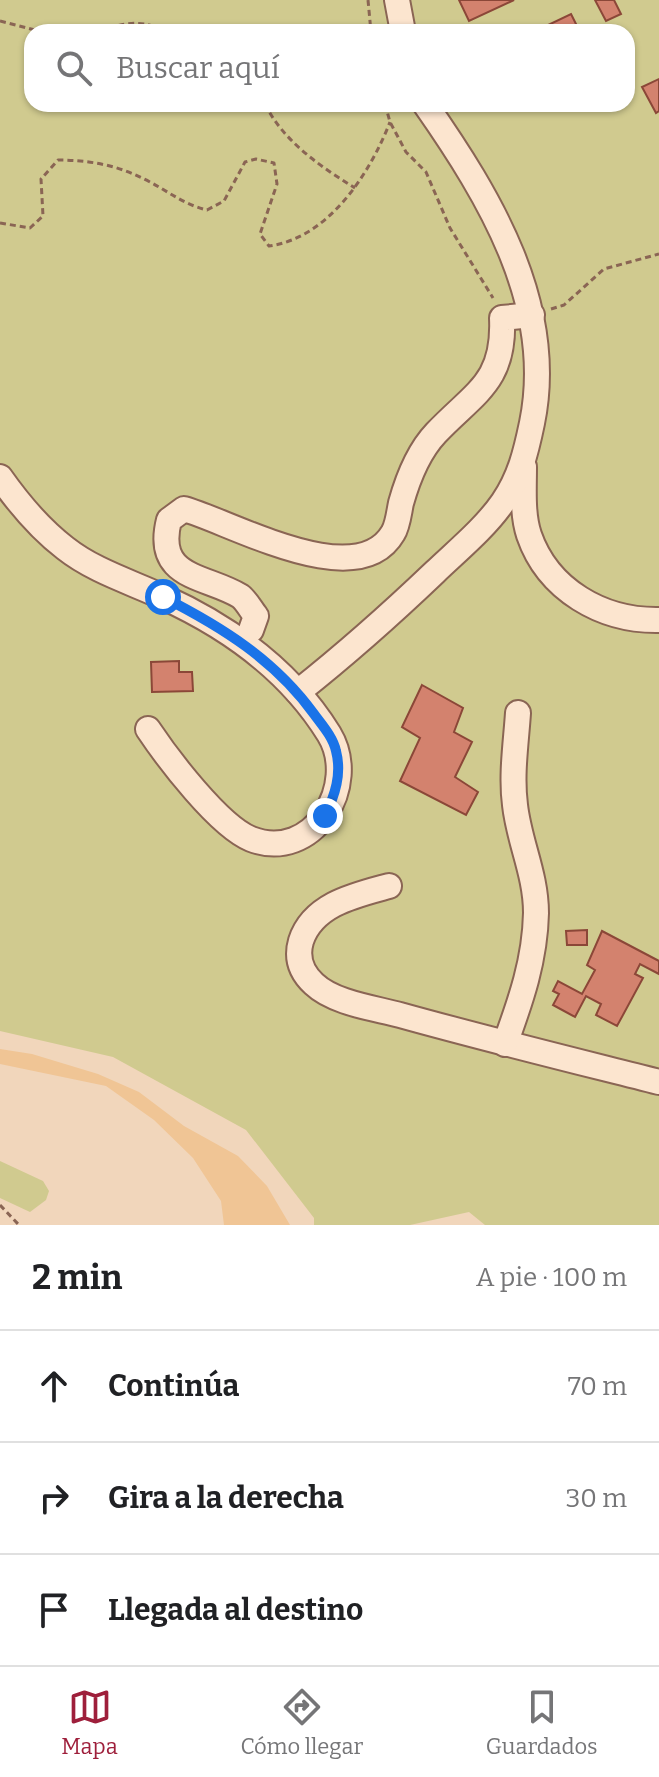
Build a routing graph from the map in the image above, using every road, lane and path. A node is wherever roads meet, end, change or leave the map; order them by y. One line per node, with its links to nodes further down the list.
1 (368, 0): 6 (path)
2 (397, 0): 7 (street)
3 (0, 21): 8 (path)
4 (115, 24): 5 (path)
5 (143, 24)
6 (370, 24)
7 (402, 24)
8 (24, 27)
9 (269, 112): 13 (path)
10 (387, 112): 12 (path)
11 (431, 112): 16 (street)
12 (390, 122): 13 (path); 17 (path)
13 (355, 188): 14 (path)
14 (0, 223)
15 (659, 254): 16 (path)
16 (532, 315): 17 (street); 18 (street)
17 (502, 318): 21 (street)
18 (524, 465): 20 (street); 22 (street)
19 (0, 477): 22 (street)
20 (659, 620)
21 (251, 630)
22 (298, 692): 24 (street)
23 (518, 713): 26 (street)
24 (148, 729)
25 (389, 886): 26 (street)
26 (505, 1044): 27 (street)
27 (659, 1082)
28 (0, 1205): 29 (path)
29 (19, 1225)

